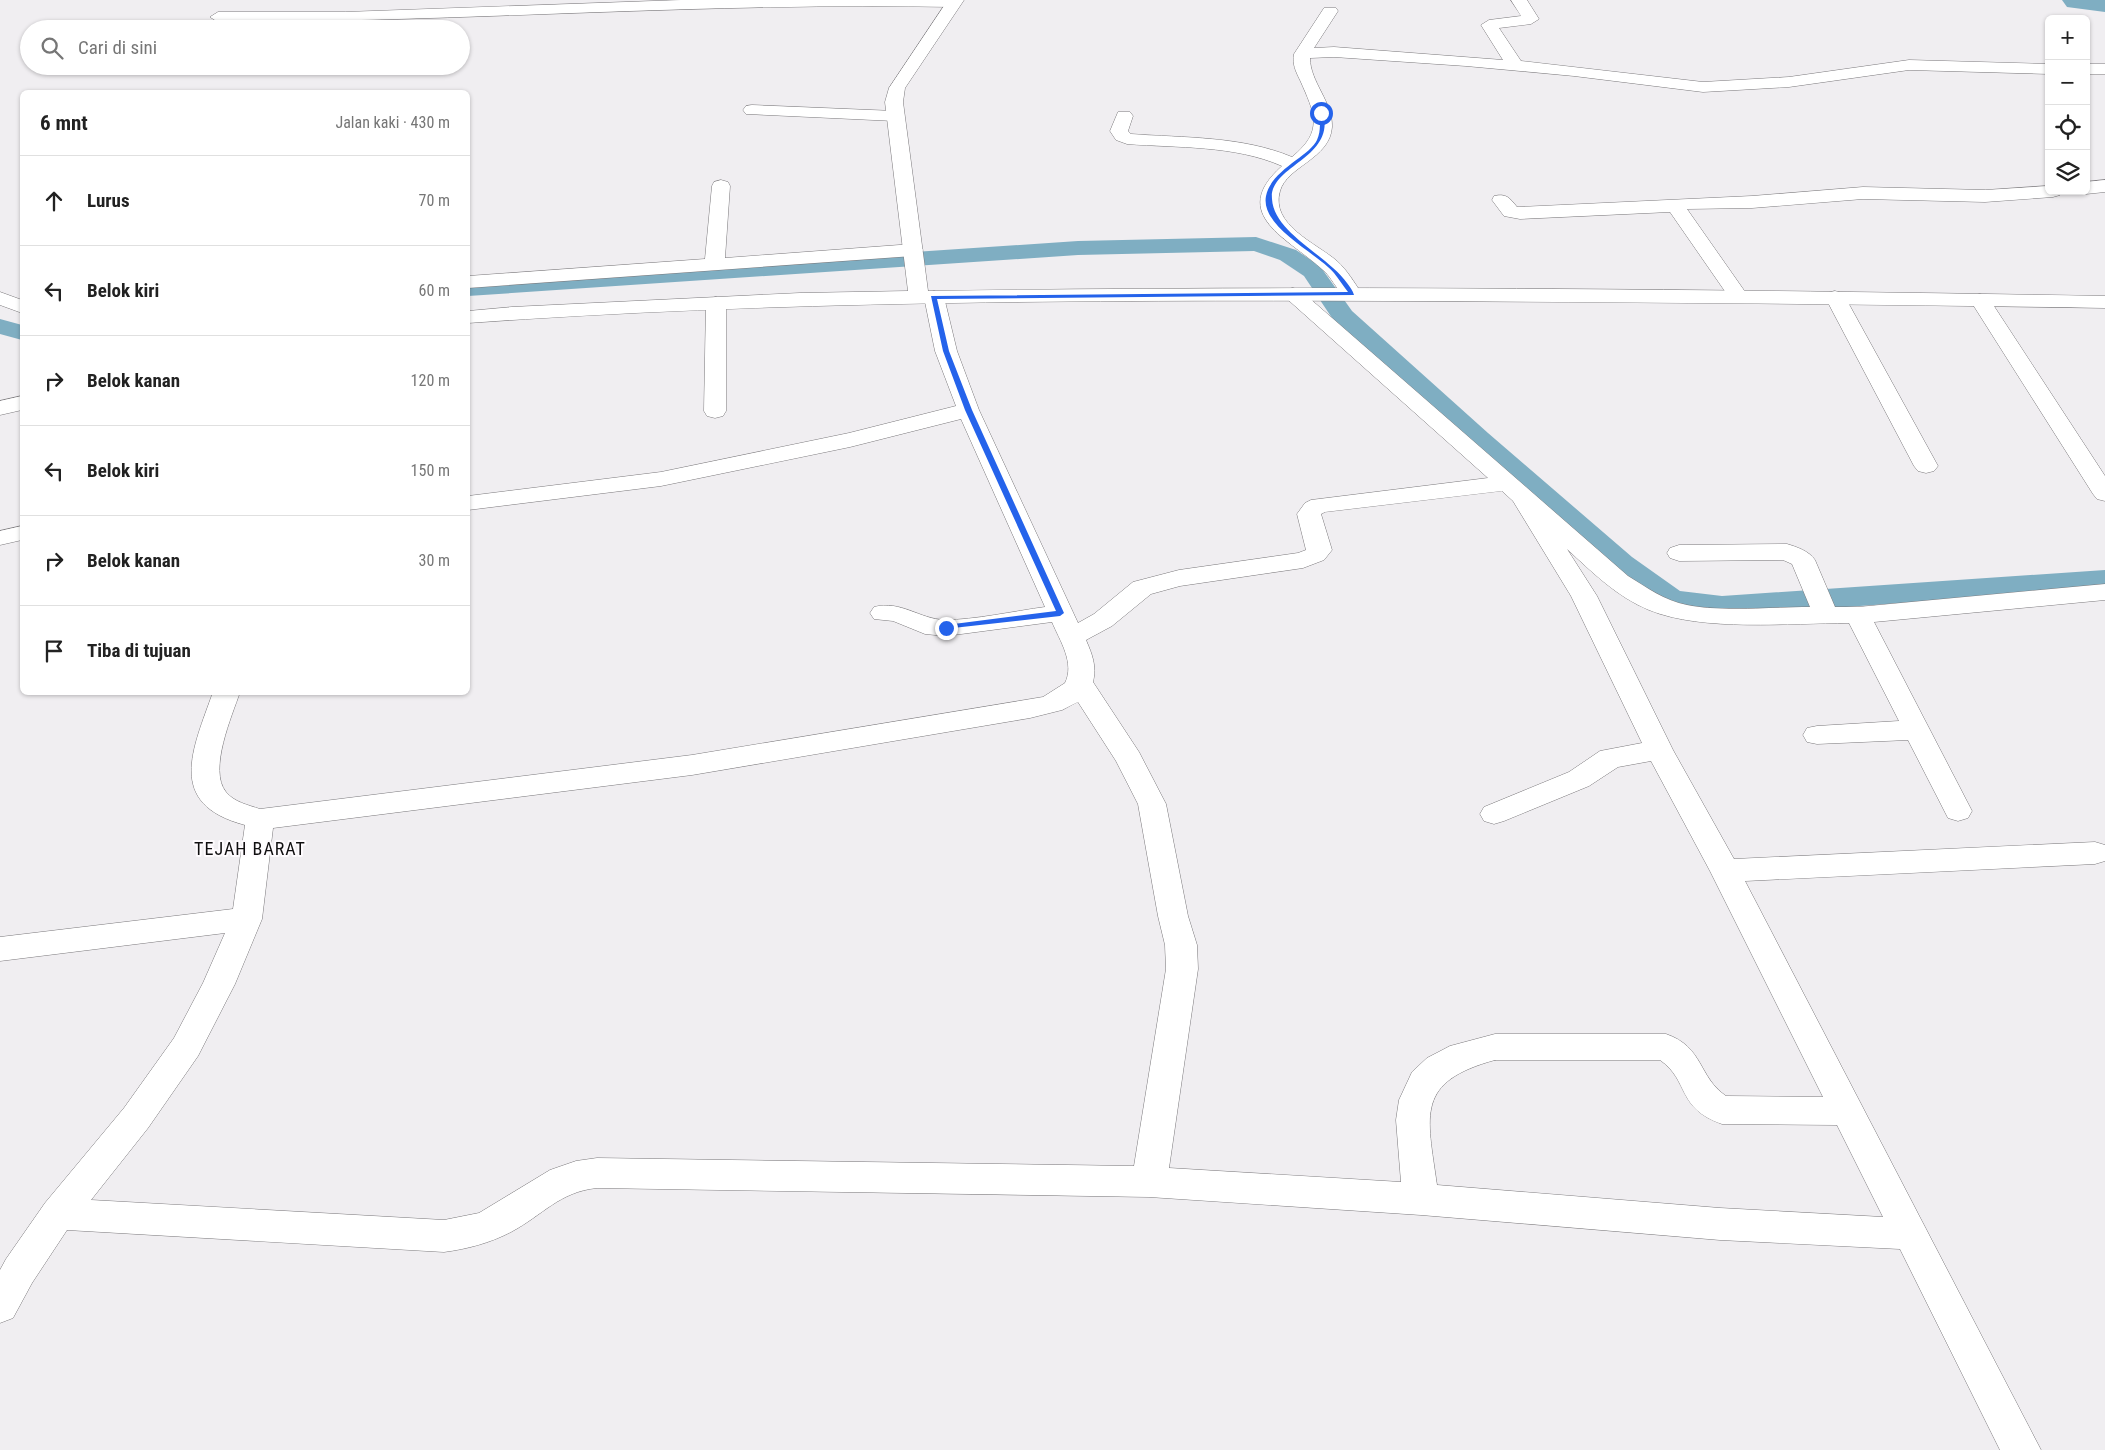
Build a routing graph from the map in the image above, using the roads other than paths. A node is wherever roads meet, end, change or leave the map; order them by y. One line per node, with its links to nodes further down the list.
1 (1519, 0): 7 (street)
2 (955, 1): 3 (street); 12 (street)
3 (694, 2): 5 (street)
4 (1330, 11): 6 (street)
5 (218, 17)
6 (1302, 54): 7 (street); 14 (street)
7 (1516, 66): 8 (street)
8 (2045, 69)
9 (2090, 69): 10 (street)
10 (2105, 69)
11 (752, 110): 12 (street)
12 (895, 116): 21 (street)
13 (1124, 116): 14 (street)
14 (1293, 164): 25 (street)
15 (721, 186): 22 (street)
16 (2105, 186): 17 (street)
17 (2090, 188)
18 (2045, 192): 20 (street)
19 (1501, 200): 20 (street)
20 (1680, 211): 26 (street)
21 (914, 258): 22 (street); 27 (street)
22 (714, 265): 23 (street)
23 (470, 282)
24 (1301, 294): 25 (street); 27 (street); 40 (street)
25 (1345, 294): 26 (street)
26 (1738, 296): 28 (street)
27 (926, 297): 32 (street); 37 (street)
28 (1835, 297): 30 (street); 39 (street)
29 (0, 298): 33 (street)
30 (1980, 300): 31 (street); 41 (street)
31 (2105, 302)
32 (716, 303): 34 (street); 38 (street)
33 (20, 306)
34 (470, 317)
35 (20, 403): 36 (street)
36 (0, 408)
37 (968, 410): 42 (street); 51 (street)
38 (714, 411)
39 (1926, 466)
40 (1515, 489): 46 (street); 48 (street); 53 (street)
41 (2105, 494)
42 (470, 503)
43 (20, 533): 44 (street)
44 (0, 538)
45 (1679, 553): 49 (street)
46 (1619, 582): 48 (street); 49 (street)
47 (2105, 592): 52 (street)
48 (1584, 596): 58 (street)
49 (1822, 605): 52 (street)
50 (883, 613): 51 (street)
51 (1060, 613): 53 (street)
52 (1858, 614): 56 (street)
53 (1072, 637): 54 (street)
54 (1080, 683): 61 (street); 67 (street)
55 (226, 695): 61 (street)
56 (1917, 730): 57 (street); 59 (street)
57 (1817, 735)
58 (1659, 750): 60 (street); 63 (street)
59 (1958, 811)
60 (1494, 814)
61 (260, 819): 64 (street)
62 (2095, 853): 63 (street)
63 (1725, 870): 66 (street)
64 (248, 919): 65 (street); 69 (street)
65 (0, 949)
66 (1849, 1111): 68 (street); 70 (street)
67 (1149, 1182): 68 (street); 69 (street)
68 (1421, 1199): 70 (street)
69 (58, 1214): 71 (street)
70 (1911, 1234): 72 (street)
71 (0, 1306)
72 (2020, 1450)

